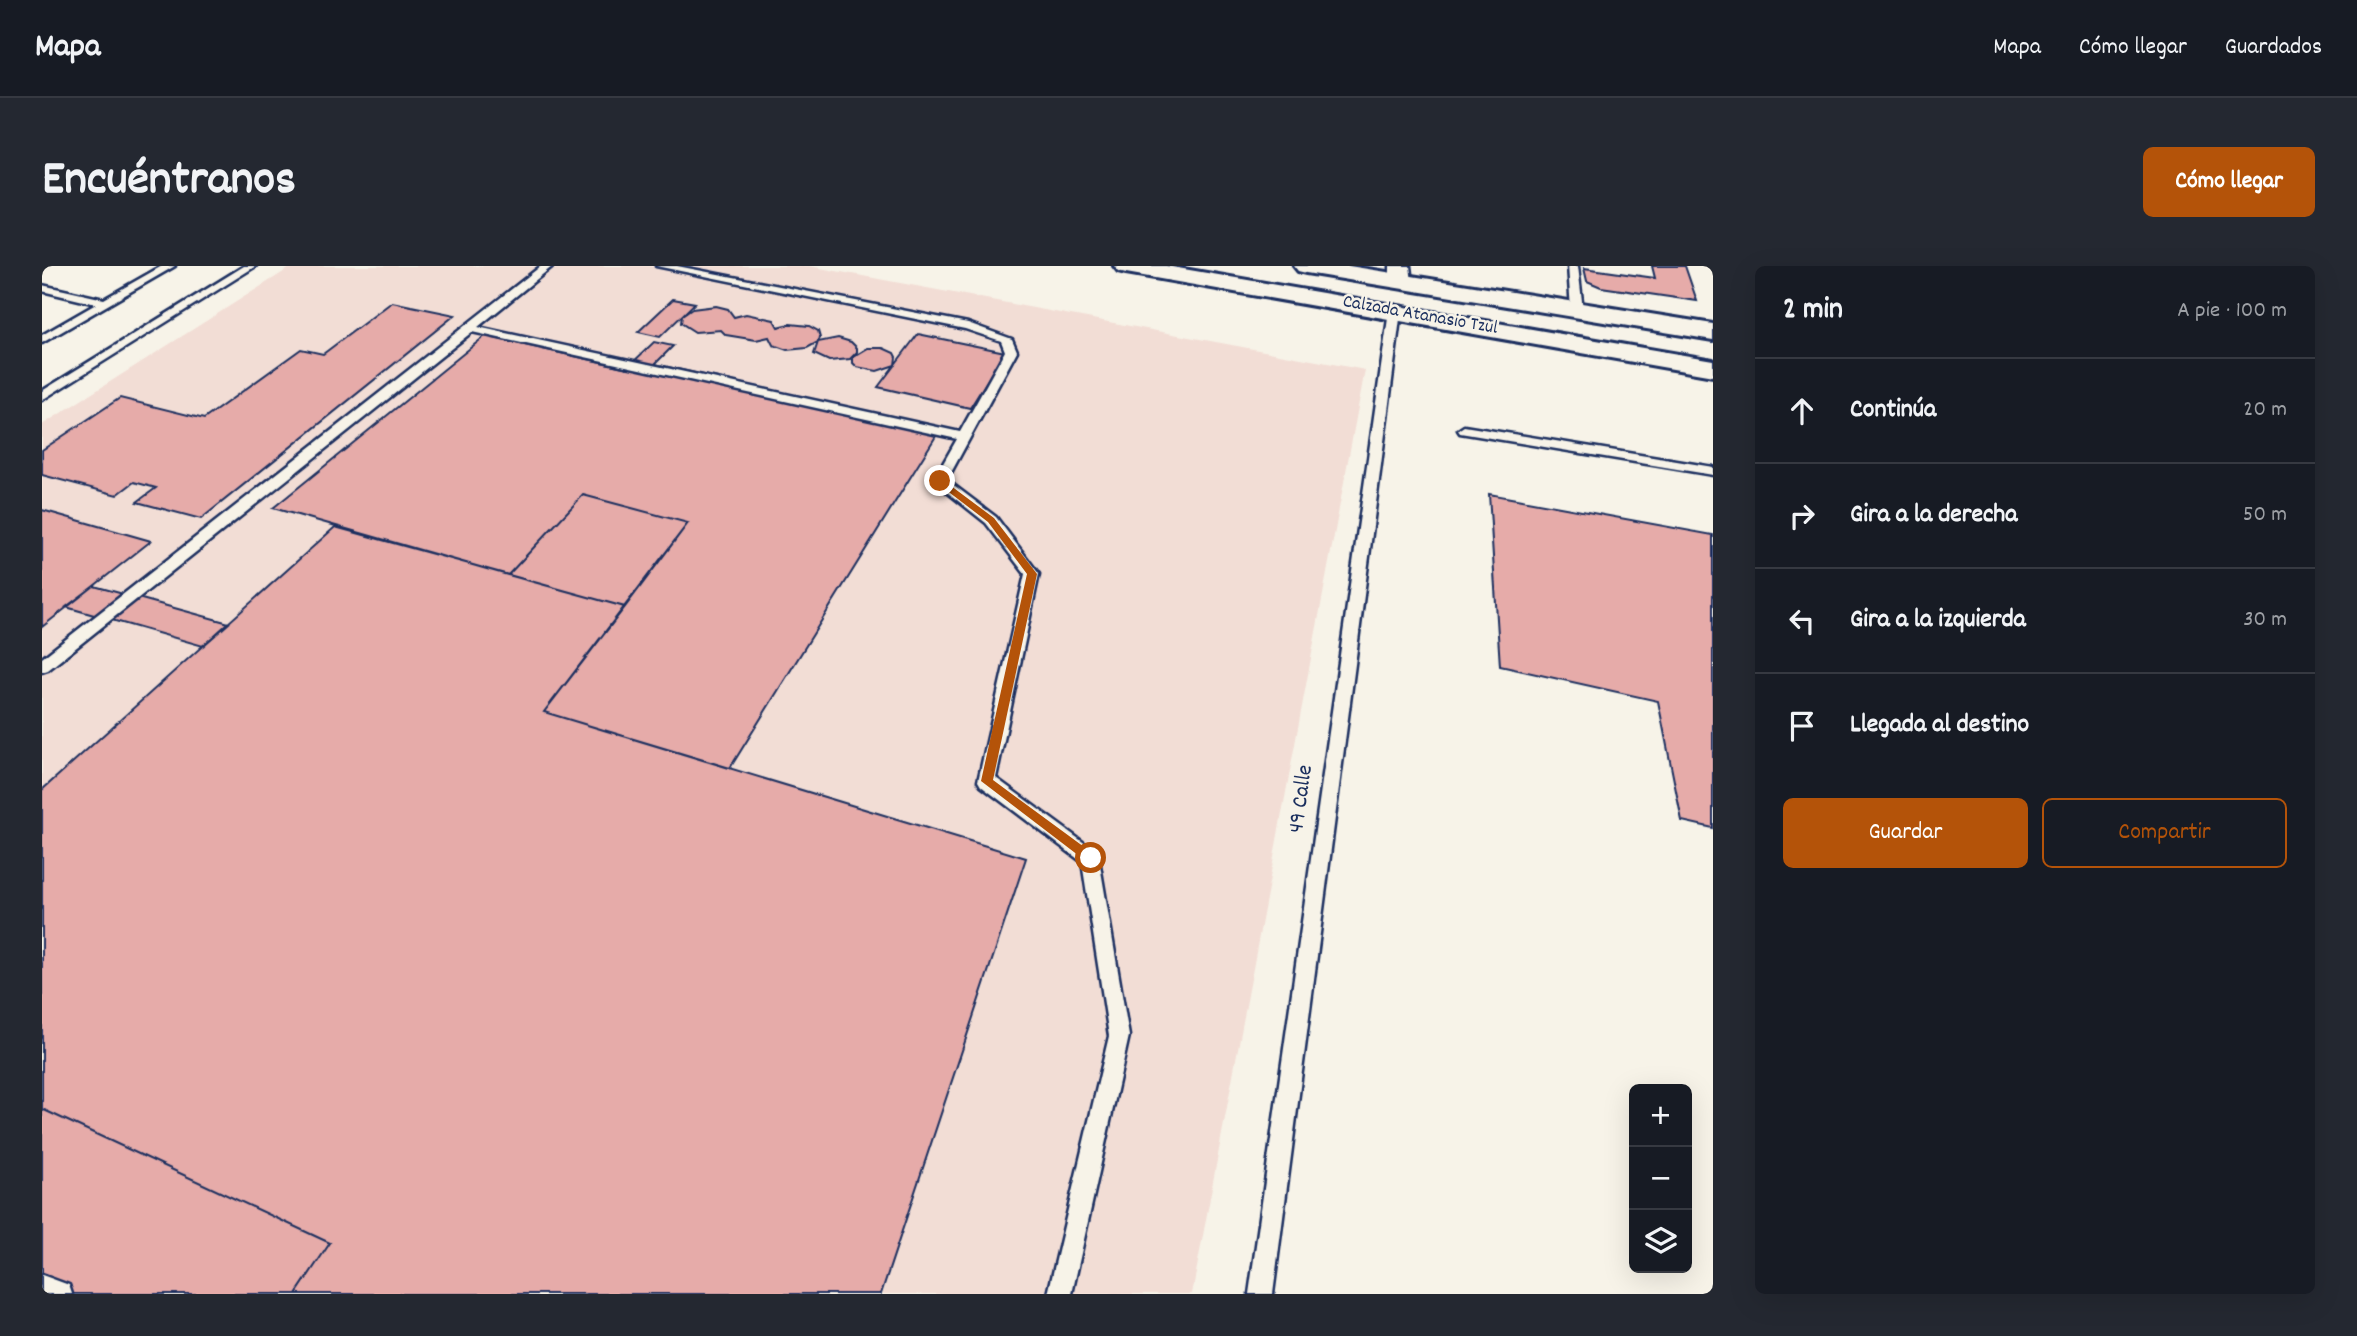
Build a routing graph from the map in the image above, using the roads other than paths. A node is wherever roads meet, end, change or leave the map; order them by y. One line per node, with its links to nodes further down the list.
1 (170, 266): 12 (lane)
2 (251, 266): 19 (lane)
3 (548, 266): 15 (lane)
4 (661, 266): 21 (lane)
5 (1126, 266): 14 (main road, Calzada Atanasio Tzul)
6 (1306, 266): 8 (main road, Calzada Atanasio Tzul)
7 (1573, 266): 13 (lane)
8 (1400, 274): 13 (main road, Calzada Atanasio Tzul)
9 (42, 288): 10 (lane)
10 (60, 292): 11 (lane); 12 (lane)
11 (42, 302)
12 (106, 303): 17 (lane)
13 (1577, 310): 16 (main road, Calzada Atanasio Tzul)
14 (1395, 312): 18 (main road, Calzada Atanasio Tzul); 27 (lane, 49 Calle)
15 (469, 328): 21 (lane); 23 (lane)
16 (1713, 332)
17 (42, 340)
18 (1713, 368)
19 (42, 396)
20 (1464, 430): 22 (lane)
21 (965, 436): 26 (lane)
22 (1713, 471)
23 (42, 666)
24 (42, 1287): 25 (lane)
25 (60, 1294)
26 (1060, 1294)
27 (1261, 1294)

